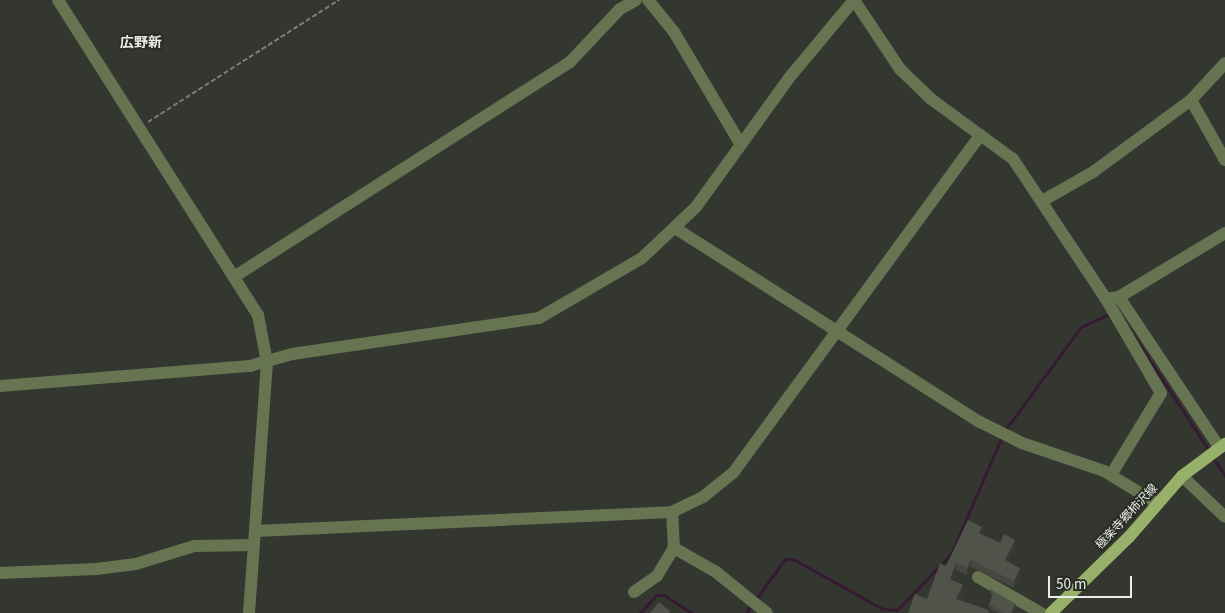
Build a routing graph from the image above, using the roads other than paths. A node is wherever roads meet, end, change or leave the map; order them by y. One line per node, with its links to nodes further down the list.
1 (58, 0): 13 (street)
2 (636, 0): 13 (street)
3 (648, 0): 8 (street)
4 (854, 0): 7 (street); 8 (street)
5 (1225, 63): 6 (street)
6 (1191, 100): 9 (street); 10 (street)
7 (980, 135): 10 (street); 16 (street)
8 (741, 145): 11 (street)
9 (1225, 160)
10 (1042, 201): 15 (street)
11 (675, 228): 16 (street); 17 (street)
12 (1225, 233): 14 (street)
13 (237, 275): 17 (street)
14 (1119, 296): 15 (street); 19 (street)
15 (1106, 299): 20 (street)
16 (835, 332): 20 (street); 23 (street)
17 (267, 362): 18 (street); 25 (street)
18 (0, 386)
19 (1222, 446): 21 (main road, 極楽寺郷柿沢線)
20 (1111, 475): 22 (street)
21 (1182, 476): 22 (main road, 極楽寺郷柿沢線); 24 (street)
22 (1158, 504): 34 (main road, 極楽寺郷柿沢線)
23 (672, 512): 25 (street); 27 (street)
24 (1225, 517)
25 (256, 531): 26 (street)
26 (254, 544): 28 (street); 31 (street)
27 (674, 548): 30 (street); 32 (street)
28 (0, 573)
29 (978, 577): 33 (street)
30 (634, 592)
31 (249, 613)
32 (768, 613)
33 (1041, 613)
34 (1051, 613)

